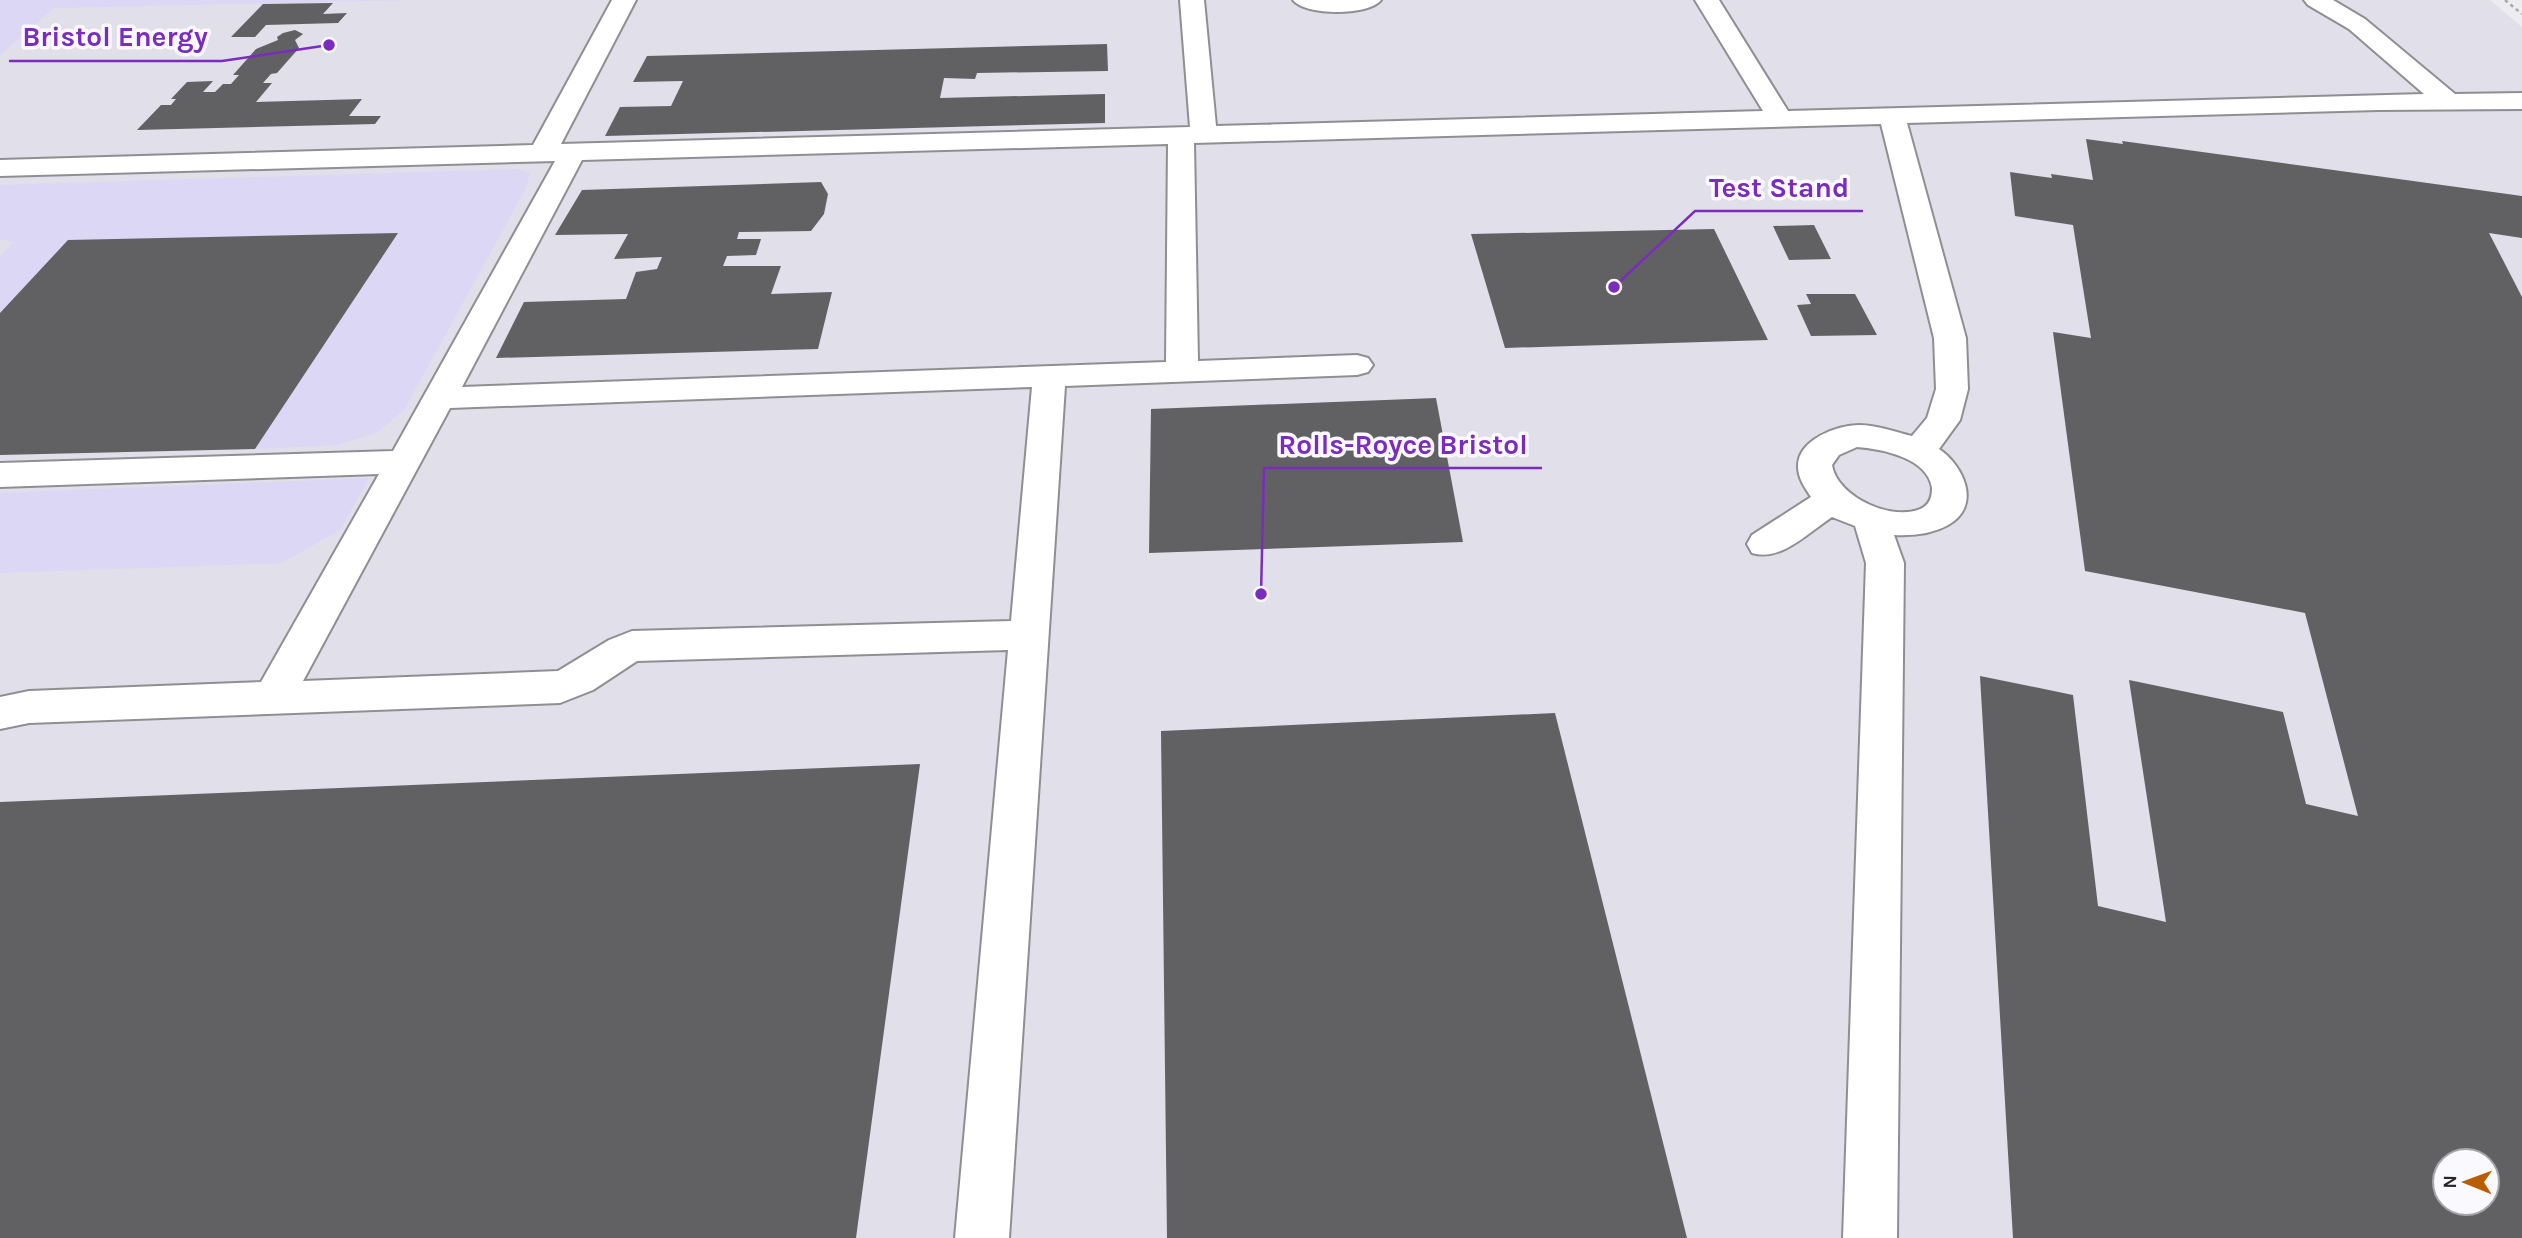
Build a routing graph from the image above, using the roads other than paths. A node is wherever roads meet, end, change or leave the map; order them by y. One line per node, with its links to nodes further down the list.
1 (624, 0): 12 (lane)
2 (1192, 0): 11 (lane)
3 (1305, 0): 4 (lane)
4 (1369, 0)
5 (1707, 0): 10 (lane)
6 (2316, 0): 7 (lane)
7 (2449, 102): 8 (lane); 9 (lane)
8 (2522, 102)
9 (1892, 117): 10 (lane); 18 (lane)
10 (1781, 120): 11 (lane)
11 (1192, 137): 12 (lane); 15 (lane)
12 (557, 154): 13 (lane); 17 (lane)
13 (0, 168)
14 (1357, 365): 15 (lane)
15 (1182, 371): 16 (lane)
16 (1049, 375): 17 (lane); 24 (lane)
17 (439, 398): 19 (lane)
18 (1919, 451): 21 (lane); 22 (lane)
19 (403, 462): 20 (lane); 25 (lane)
20 (0, 475)
21 (1833, 499): 22 (lane); 23 (lane)
22 (1871, 519): 28 (lane)
23 (1765, 544)
24 (1029, 635): 25 (lane); 27 (lane)
25 (273, 698): 26 (lane)
26 (0, 713)
27 (982, 1238)
28 (1870, 1238)

